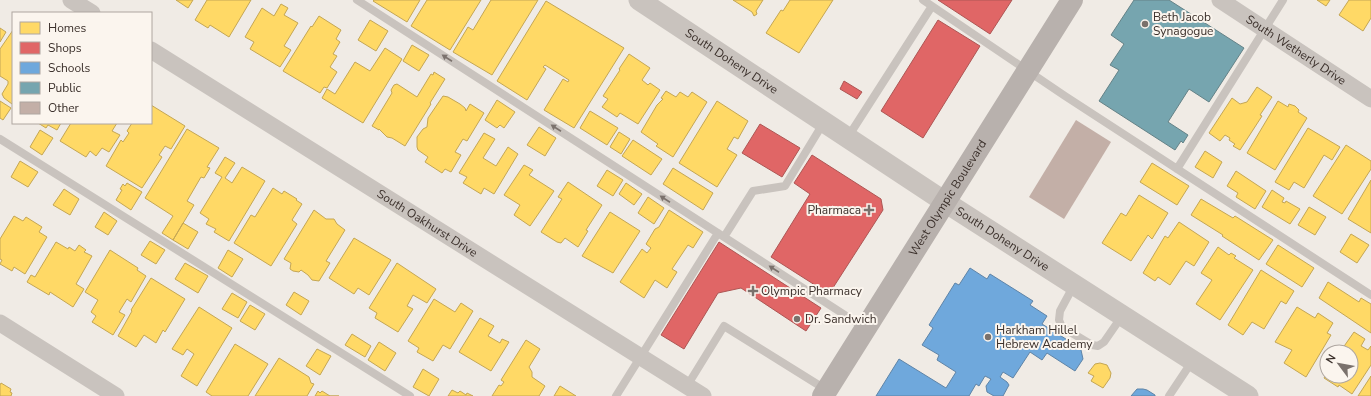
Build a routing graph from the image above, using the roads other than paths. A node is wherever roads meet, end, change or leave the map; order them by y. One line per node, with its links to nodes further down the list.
1 (71, 0): 9 (street)
2 (357, 0): 19 (lane, one-way to 2)
3 (639, 0): 14 (street, South Doheny Drive)
4 (923, 0): 8 (lane)
5 (1072, 0): 12 (main road, West Olympic Boulevard)
6 (1220, 0): 10 (street, South Wetherly Drive)
7 (1283, 0): 10 (lane)
8 (932, 6): 12 (lane); 15 (lane)
9 (90, 12)
10 (1264, 29): 13 (street, South Wetherly Drive); 17 (lane)
11 (152, 51): 25 (street, South Oakhurst Drive)
12 (1028, 71): 17 (lane); 18 (main road, West Olympic Boulevard)
13 (1371, 99)
14 (824, 122): 15 (street, South Doheny Drive); 19 (lane)
15 (848, 138): 18 (street, South Doheny Drive)
16 (0, 139): 30 (lane)
17 (1177, 169): 21 (lane)
18 (945, 202): 20 (street, South Doheny Drive); 24 (main road, West Olympic Boulevard)
19 (721, 235): 24 (lane, one-way to 19); 25 (lane)
20 (1074, 284): 22 (street, South Doheny Drive); 22 (lane)
21 (1371, 296)
22 (1123, 315): 26 (street, South Doheny Drive)
23 (0, 323): 29 (street)
24 (866, 328): 28 (main road, West Olympic Boulevard)
25 (641, 357): 27 (street, South Oakhurst Drive); 31 (lane)
26 (1193, 360): 33 (lane); 34 (street, South Doheny Drive)
27 (687, 386): 28 (lane); 32 (street, South Oakhurst Drive)
28 (825, 393)
29 (116, 396)
30 (410, 396)
31 (616, 396)
32 (703, 396)
33 (1168, 396)
34 (1248, 396)

